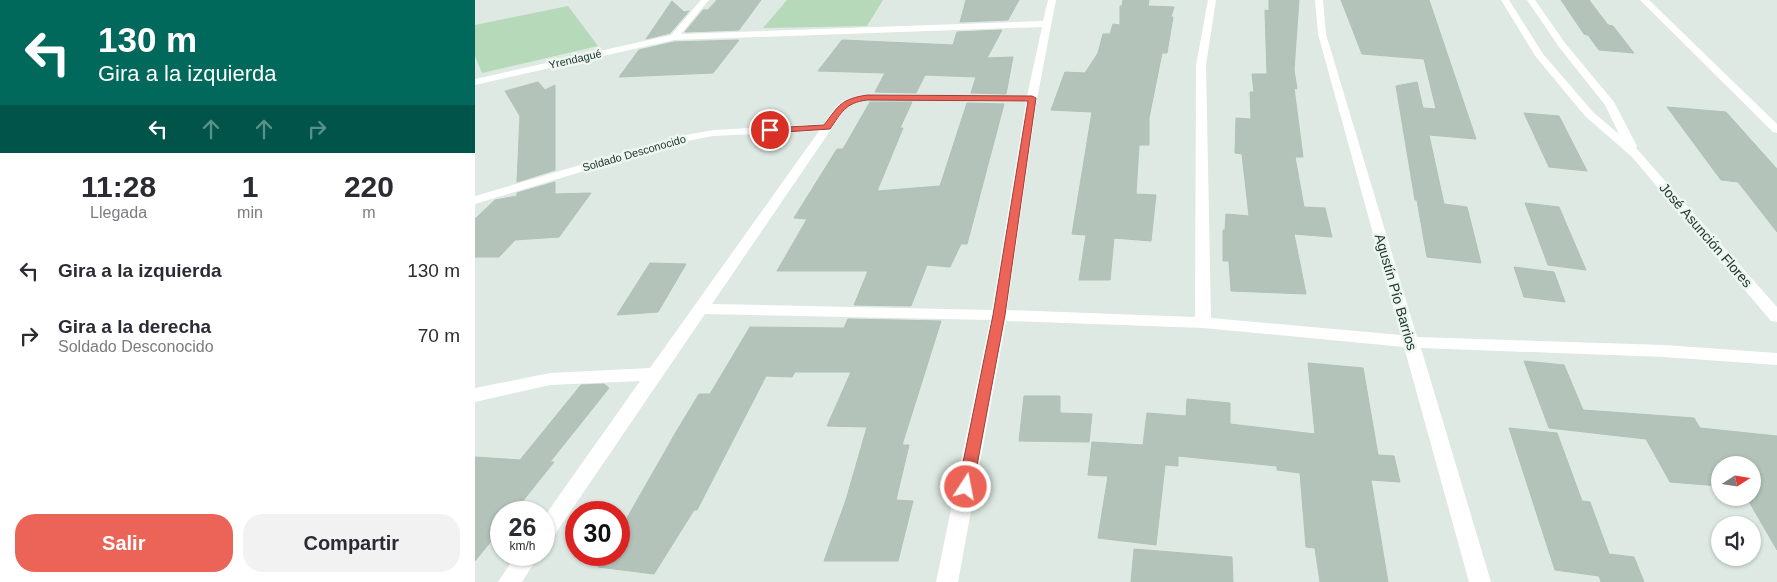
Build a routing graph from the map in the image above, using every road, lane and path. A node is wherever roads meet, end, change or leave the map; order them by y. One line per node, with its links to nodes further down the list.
1 (705, 0): 9 (street)
2 (1052, 0): 8 (street)
3 (1212, 0): 19 (street)
4 (1319, 0): 20 (street, Agustín Pío Barrios)
5 (1505, 0): 14 (street, José Asunción Flores)
6 (1531, 0): 14 (street, José Asunción Flores)
7 (1644, 0): 13 (street)
8 (1047, 24): 9 (street, Yrendagué); 11 (street)
9 (675, 36): 10 (street, Yrendagué)
10 (475, 82)
11 (1032, 98): 12 (street); 17 (street)
12 (827, 128): 15 (street, Soldado Desconocido); 16 (street)
13 (1777, 130)
14 (1636, 154): 18 (street, José Asunción Flores)
15 (475, 200)
16 (699, 309): 17 (street); 22 (street)
17 (999, 315): 19 (street); 27 (street)
18 (1777, 317)
19 (1203, 324): 20 (street)
20 (1410, 342): 21 (street); 28 (street, Agustín Pío Barrios)
21 (1777, 358)
22 (654, 374): 23 (street); 24 (street)
23 (475, 395)
24 (555, 517)
25 (520, 566): 26 (street)
26 (509, 582)
27 (947, 582)
28 (1480, 582)

